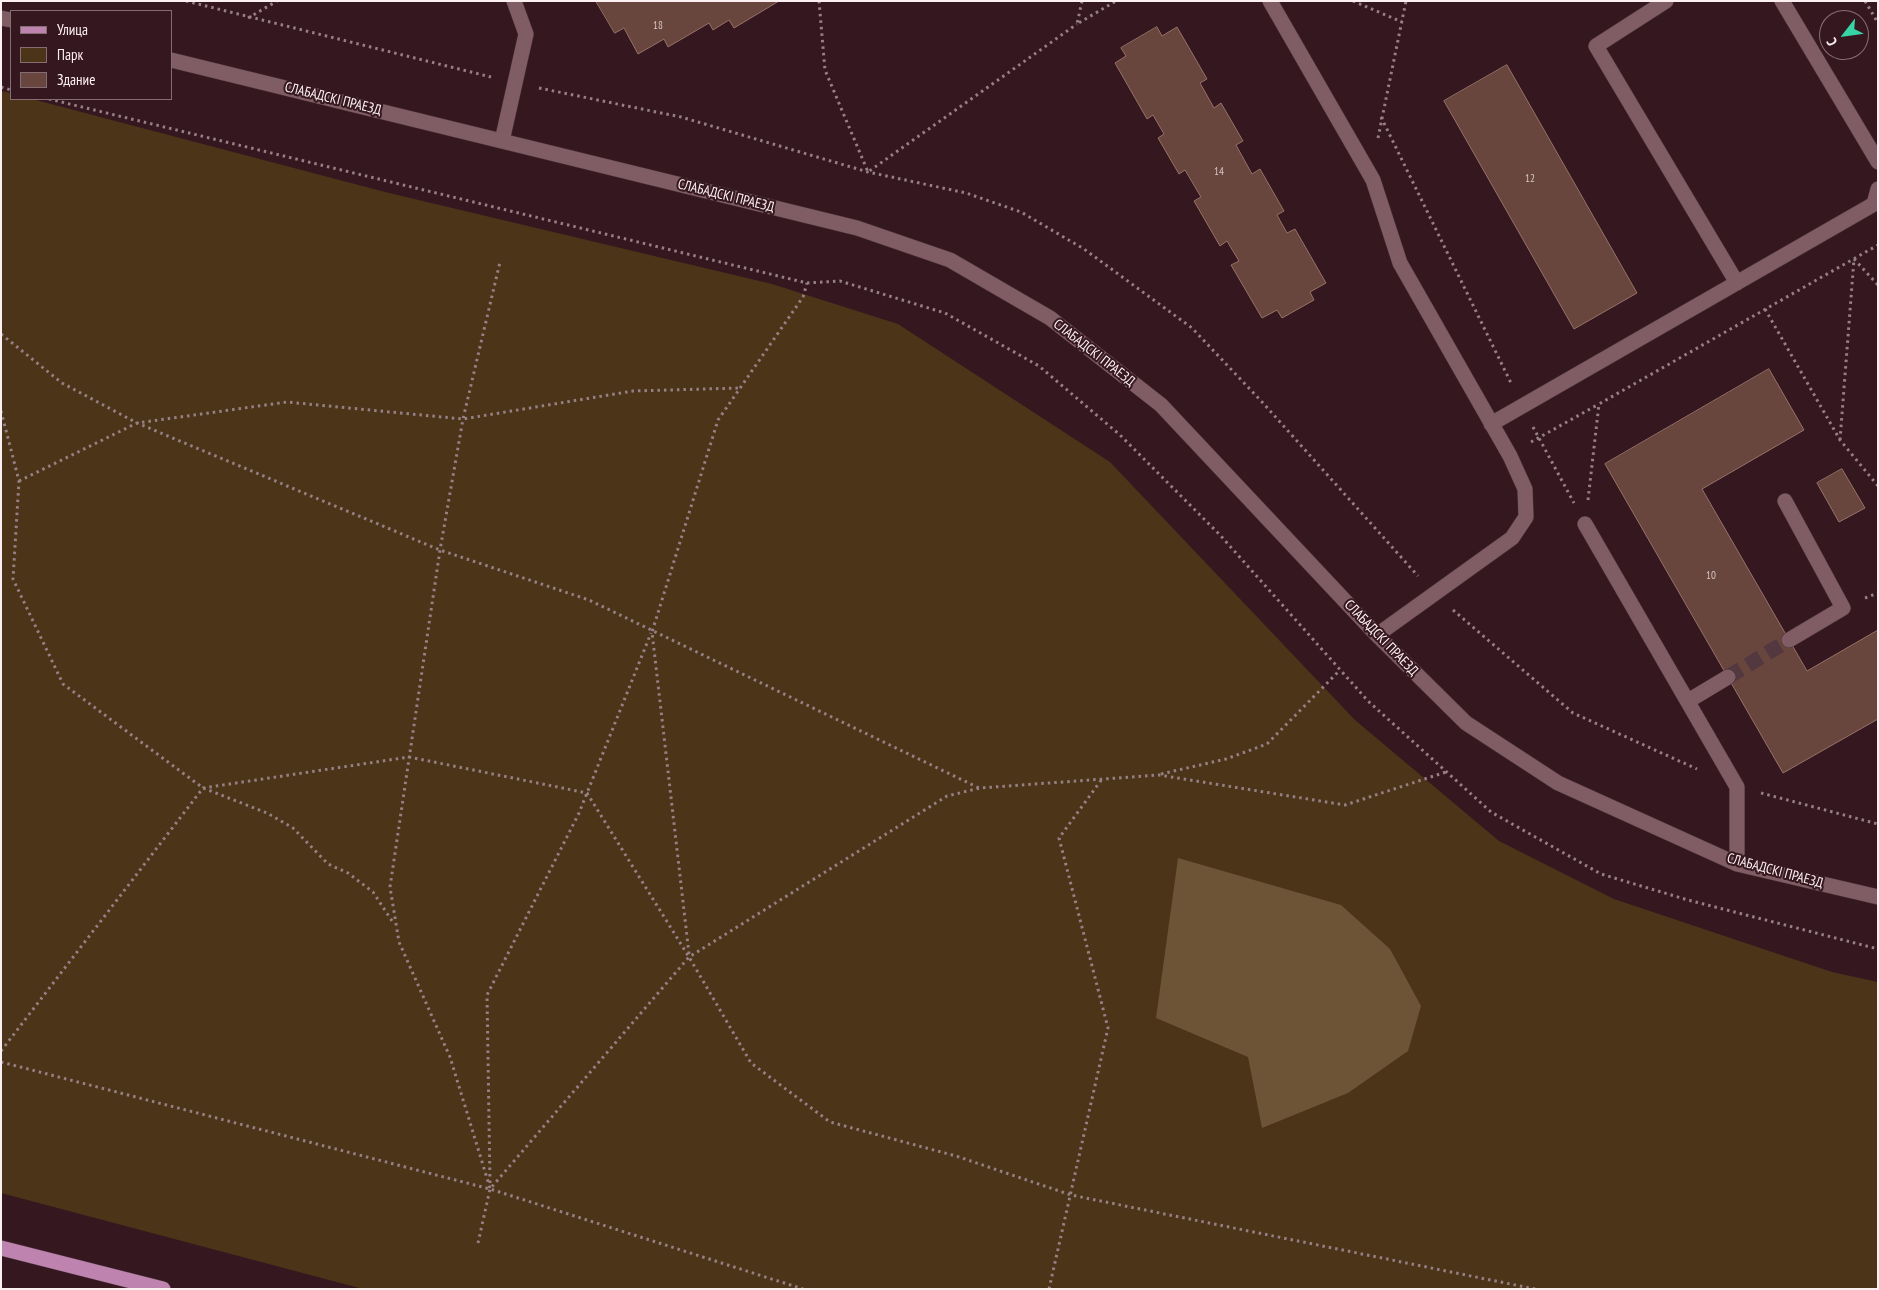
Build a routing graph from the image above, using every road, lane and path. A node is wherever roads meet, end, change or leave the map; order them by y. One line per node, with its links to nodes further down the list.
1 (277, 1): 12 (path)
2 (514, 1): 19 (street)
3 (819, 1): 15 (path)
4 (1082, 1): 15 (path)
5 (1116, 1): 15 (path)
6 (1270, 1): 21 (street)
7 (1353, 1): 13 (path)
8 (1406, 1): 13 (path)
9 (1666, 1): 27 (street)
10 (1782, 1): 20 (street)
11 (1865, 1): 14 (path)
12 (248, 18)
13 (1402, 22): 18 (path)
14 (1878, 23)
15 (1077, 24)
16 (172, 60): 19 (street, СЛАБАДСКІ ПРАЕЗД)
17 (52, 100): 26 (path)
18 (1381, 116): 21 (path); 33 (path)
19 (502, 141): 46 (street, СЛАБАДСКІ ПРАЕЗД)
20 (1878, 162)
21 (1372, 180): 37 (street)
22 (1878, 189): 27 (street)
23 (1878, 245): 24 (path)
24 (1854, 258): 28 (path); 29 (path); 39 (path)
25 (500, 262): 35 (path)
26 (807, 282): 31 (path); 48 (path)
27 (1737, 283): 33 (street)
28 (1878, 285)
29 (1765, 309): 32 (path); 39 (path)
30 (1, 334): 36 (path)
31 (740, 388): 35 (path); 45 (path)
32 (1599, 404): 38 (path); 43 (path)
33 (1522, 406): 37 (street); 38 (path)
34 (1, 411): 40 (path)
35 (464, 419): 36 (path); 44 (path)
36 (137, 423): 40 (path); 44 (path)
37 (1491, 424): 46 (street)
38 (1538, 438): 43 (path)
39 (1840, 440): 41 (path)
40 (19, 481): 55 (path)
41 (1878, 486)
42 (1786, 501): 47 (street)
43 (1585, 524): 50 (street)
44 (440, 550): 45 (path); 51 (path)
45 (652, 632): 56 (path); 57 (path); 62 (path)
46 (1376, 635): 58 (street, СЛАБАДСКІ ПРАЕЗД)
47 (1789, 640)
48 (1340, 670): 52 (path); 53 (path)
49 (1728, 677): 50 (street)
50 (1688, 701): 58 (street)
51 (409, 757): 55 (path); 57 (path); 60 (path)
52 (1446, 772): 53 (path); 61 (path)
53 (1159, 775): 54 (path)
54 (1102, 779): 56 (path); 66 (path)
55 (203, 788): 60 (path); 63 (path)
56 (980, 788): 62 (path)
57 (587, 793): 62 (path); 65 (path)
58 (1737, 864): 59 (street, СЛАБАДСКІ ПРАЕЗД)
59 (1878, 898)
60 (396, 927): 65 (path)
61 (1878, 949)
62 (689, 957): 65 (path); 66 (path)
63 (1, 1051)
64 (1, 1062): 65 (path)
65 (490, 1189): 67 (path); 70 (path)
66 (1071, 1195): 71 (path); 72 (path)
67 (478, 1243)
68 (1, 1248): 69 (main road)
69 (162, 1289)
70 (803, 1289)
71 (1049, 1289)
72 (1536, 1289)

